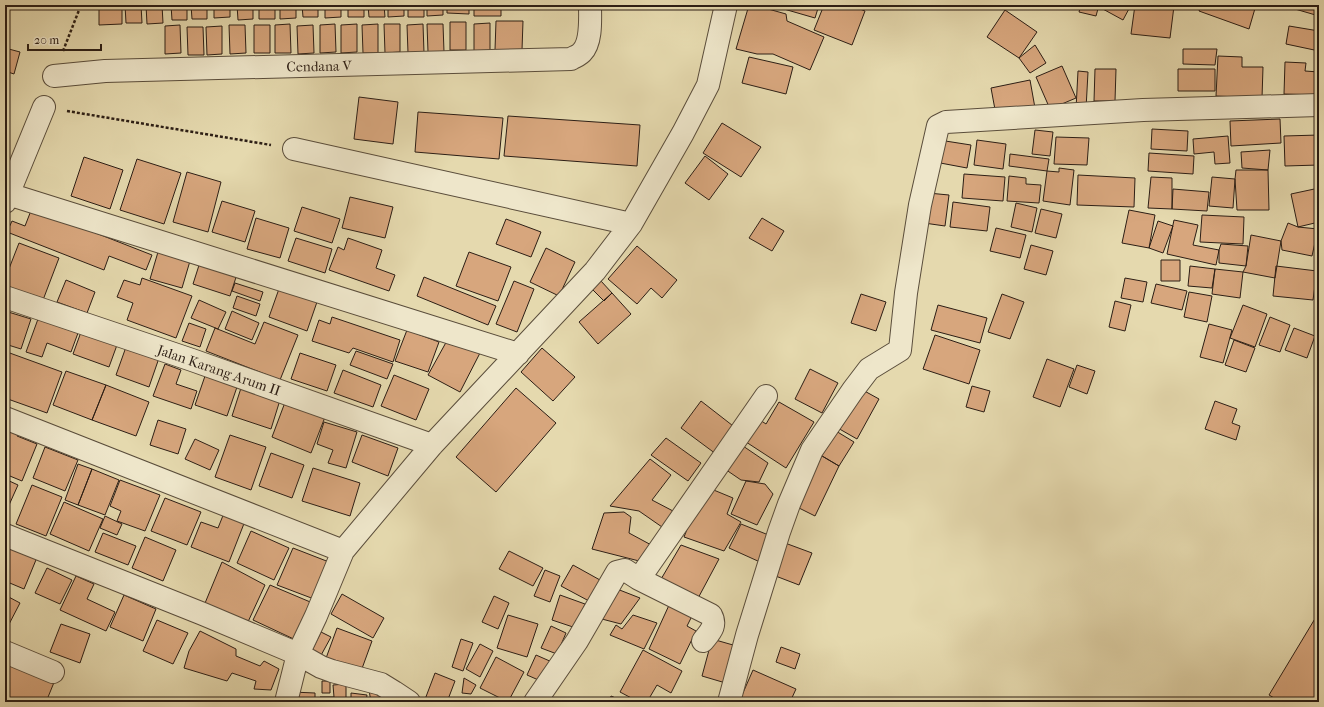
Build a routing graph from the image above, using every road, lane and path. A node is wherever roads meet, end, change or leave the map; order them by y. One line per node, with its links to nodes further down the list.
1 (590, 5): 3 (street, Cendana V)
2 (726, 5): 8 (street)
3 (54, 76)
4 (1319, 105): 24 (street)
5 (44, 107): 6 (path); 7 (street)
6 (294, 149): 8 (street)
7 (6, 198): 10 (street)
8 (631, 224): 10 (street)
9 (5, 298): 13 (street, Jalan Karang Arum II)
10 (518, 354): 13 (street)
11 (766, 396): 16 (street)
12 (5, 418): 15 (street)
13 (432, 445): 15 (street)
14 (5, 535): 19 (street)
15 (343, 551): 19 (street)
16 (639, 579): 17 (street); 23 (street)
17 (703, 641)
18 (5, 652): 20 (street)
19 (298, 654): 21 (street); 22 (street)
20 (53, 672)
21 (286, 702)
22 (409, 702)
23 (535, 702)
24 (729, 702)

